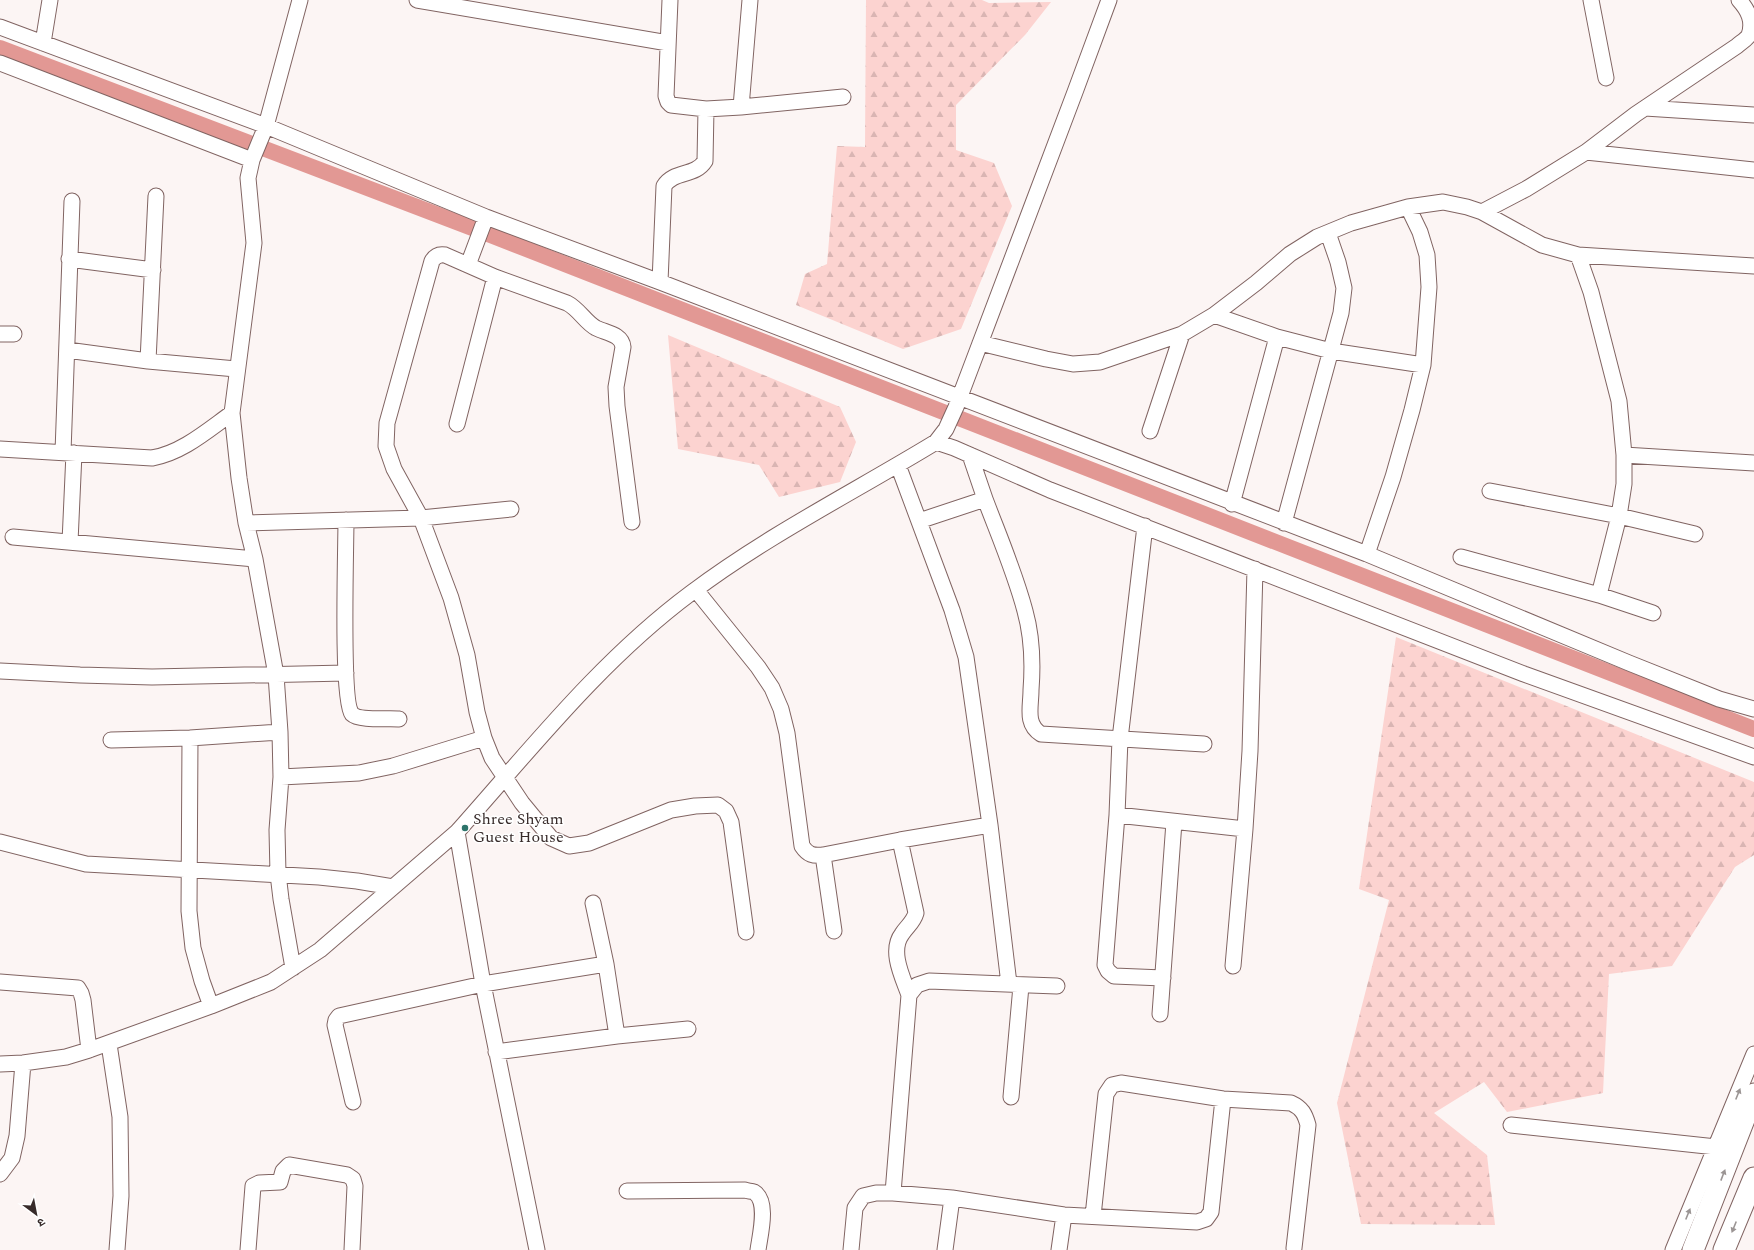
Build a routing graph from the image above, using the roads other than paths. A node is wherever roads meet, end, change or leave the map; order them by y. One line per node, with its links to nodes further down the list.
1 (50, 0): 10 (street)
2 (300, 0): 19 (street)
3 (417, 0): 11 (street)
4 (670, 0): 11 (street)
5 (750, 0): 15 (street)
6 (1109, 0): 39 (street)
7 (1739, 0): 16 (street)
8 (1596, 2): 13 (street)
9 (0, 27): 10 (street)
10 (43, 43): 19 (street)
11 (668, 43): 17 (street)
12 (0, 63): 21 (street)
13 (1606, 78)
14 (843, 97): 15 (street)
15 (741, 107): 17 (street)
16 (1645, 108): 18 (street); 20 (street)
17 (706, 109): 35 (street)
18 (1754, 115)
19 (265, 130): 21 (street); 27 (street)
20 (1586, 152): 22 (street); 26 (street)
21 (252, 160): 44 (street)
22 (1754, 170)
23 (156, 196): 33 (street)
24 (72, 200): 30 (street)
25 (1408, 207): 26 (street); 28 (street); 43 (street)
26 (1482, 212): 29 (street)
27 (484, 222): 31 (street); 35 (street)
28 (1328, 233): 36 (street); 41 (street)
29 (1578, 255): 32 (street); 53 (street)
30 (69, 259): 33 (street); 40 (street)
31 (468, 264): 34 (street); 61 (street)
32 (1754, 266)
33 (153, 270): 42 (street)
34 (495, 277): 47 (street); 64 (street)
35 (660, 282): 45 (street)
36 (1214, 315): 37 (street); 38 (street)
37 (1182, 334): 39 (street); 48 (street)
38 (1277, 337): 41 (street); 58 (street)
39 (980, 343): 45 (street)
40 (67, 350): 42 (street); 51 (street)
41 (1331, 351): 43 (street); 65 (street)
42 (148, 361): 44 (street)
43 (1423, 365): 71 (street)
44 (236, 369): 46 (street)
45 (957, 403): 49 (street); 58 (street)
46 (232, 413): 51 (street); 66 (street)
47 (457, 424)
48 (1150, 431)
49 (936, 442): 52 (street); 55 (street)
50 (0, 449): 51 (street)
51 (68, 453): 70 (street)
52 (970, 455): 57 (street); 67 (street)
53 (1624, 455): 54 (street); 60 (street)
54 (1754, 463)
55 (898, 465): 63 (street); 75 (street)
56 (1490, 491): 60 (street)
57 (984, 499): 63 (street); 86 (street)
58 (1232, 504): 65 (street)
59 (511, 509): 61 (street)
60 (1619, 516): 68 (street); 76 (street)
61 (421, 518): 62 (street); 85 (street)
62 (346, 520): 66 (street); 79 (street)
63 (919, 521): 94 (street)
64 (632, 522)
65 (1284, 522): 71 (street)
66 (246, 523): 73 (street)
67 (1145, 526): 74 (street); 86 (street)
68 (1695, 534)
69 (13, 538): 70 (street)
70 (70, 542): 73 (street)
71 (1367, 554): 81 (street)
72 (1461, 557): 76 (street)
73 (255, 559): 80 (street)
74 (1255, 569): 89 (street); 95 (street)
75 (696, 590): 91 (street); 99 (street)
76 (1599, 595): 77 (street)
77 (1653, 613)
78 (0, 671): 80 (street)
79 (346, 674): 80 (street); 82 (street)
80 (276, 675): 83 (street)
81 (1754, 709)
82 (399, 719)
83 (280, 732): 84 (street); 90 (street)
84 (190, 738): 87 (street); 100 (street)
85 (484, 738): 90 (street); 91 (street)
86 (1120, 739): 88 (street); 92 (street)
87 (111, 740)
88 (1204, 744)
89 (1754, 757)
90 (281, 777): 101 (street)
91 (506, 778): 96 (street); 105 (street)
92 (1117, 815): 93 (street); 109 (street)
93 (1174, 822): 95 (street); 109 (street)
94 (990, 825): 97 (street); 112 (street)
95 (1245, 829): 107 (street)
96 (457, 832): 102 (street); 111 (street)
97 (900, 840): 99 (street); 114 (street)
98 (0, 842): 100 (street)
99 (823, 855): 104 (street)
100 (188, 871): 101 (street); 115 (street)
101 (278, 874): 102 (street); 108 (street)
102 (393, 887): 108 (street)
103 (593, 903): 106 (street)
104 (834, 931)
105 (746, 932)
106 (606, 964): 111 (street); 118 (street)
107 (1233, 966)
108 (293, 968): 115 (street)
109 (1163, 978): 116 (street)
110 (0, 982): 120 (street)
111 (483, 984): 121 (street); 128 (street)
112 (1015, 985): 113 (street); 114 (street); 126 (street)
113 (1057, 986)
114 (909, 995): 134 (street)
115 (211, 1006): 119 (street)
116 (1160, 1014)
117 (688, 1030): 118 (street)
118 (617, 1036): 121 (street)
119 (109, 1044): 120 (street); 139 (street)
120 (89, 1050): 123 (street)
121 (496, 1052): 142 (street)
122 (1754, 1054): 130 (street, one-way to 122)
123 (23, 1063): 124 (street); 131 (street)
124 (0, 1064)
125 (1754, 1094): 148 (highway, one-way to 125)
126 (1011, 1097)
127 (1223, 1099): 137 (street); 137 (street); 138 (street)
128 (353, 1102)
129 (1512, 1125): 130 (street)
130 (1716, 1147): 147 (street, one-way to 130)
131 (0, 1174)
132 (1754, 1178): 149 (highway, one-way to 149)
133 (627, 1191): 143 (street)
134 (893, 1193): 135 (street); 144 (street)
135 (952, 1198): 136 (street); 145 (street)
136 (1064, 1215): 137 (street); 146 (street)
137 (1093, 1216)
138 (1294, 1248)
139 (117, 1250)
140 (248, 1250): 141 (street)
141 (352, 1250)
142 (537, 1250)
143 (758, 1250)
144 (851, 1250)
145 (945, 1250)
146 (1059, 1250)
147 (1673, 1250)
148 (1693, 1250)
149 (1724, 1250)

